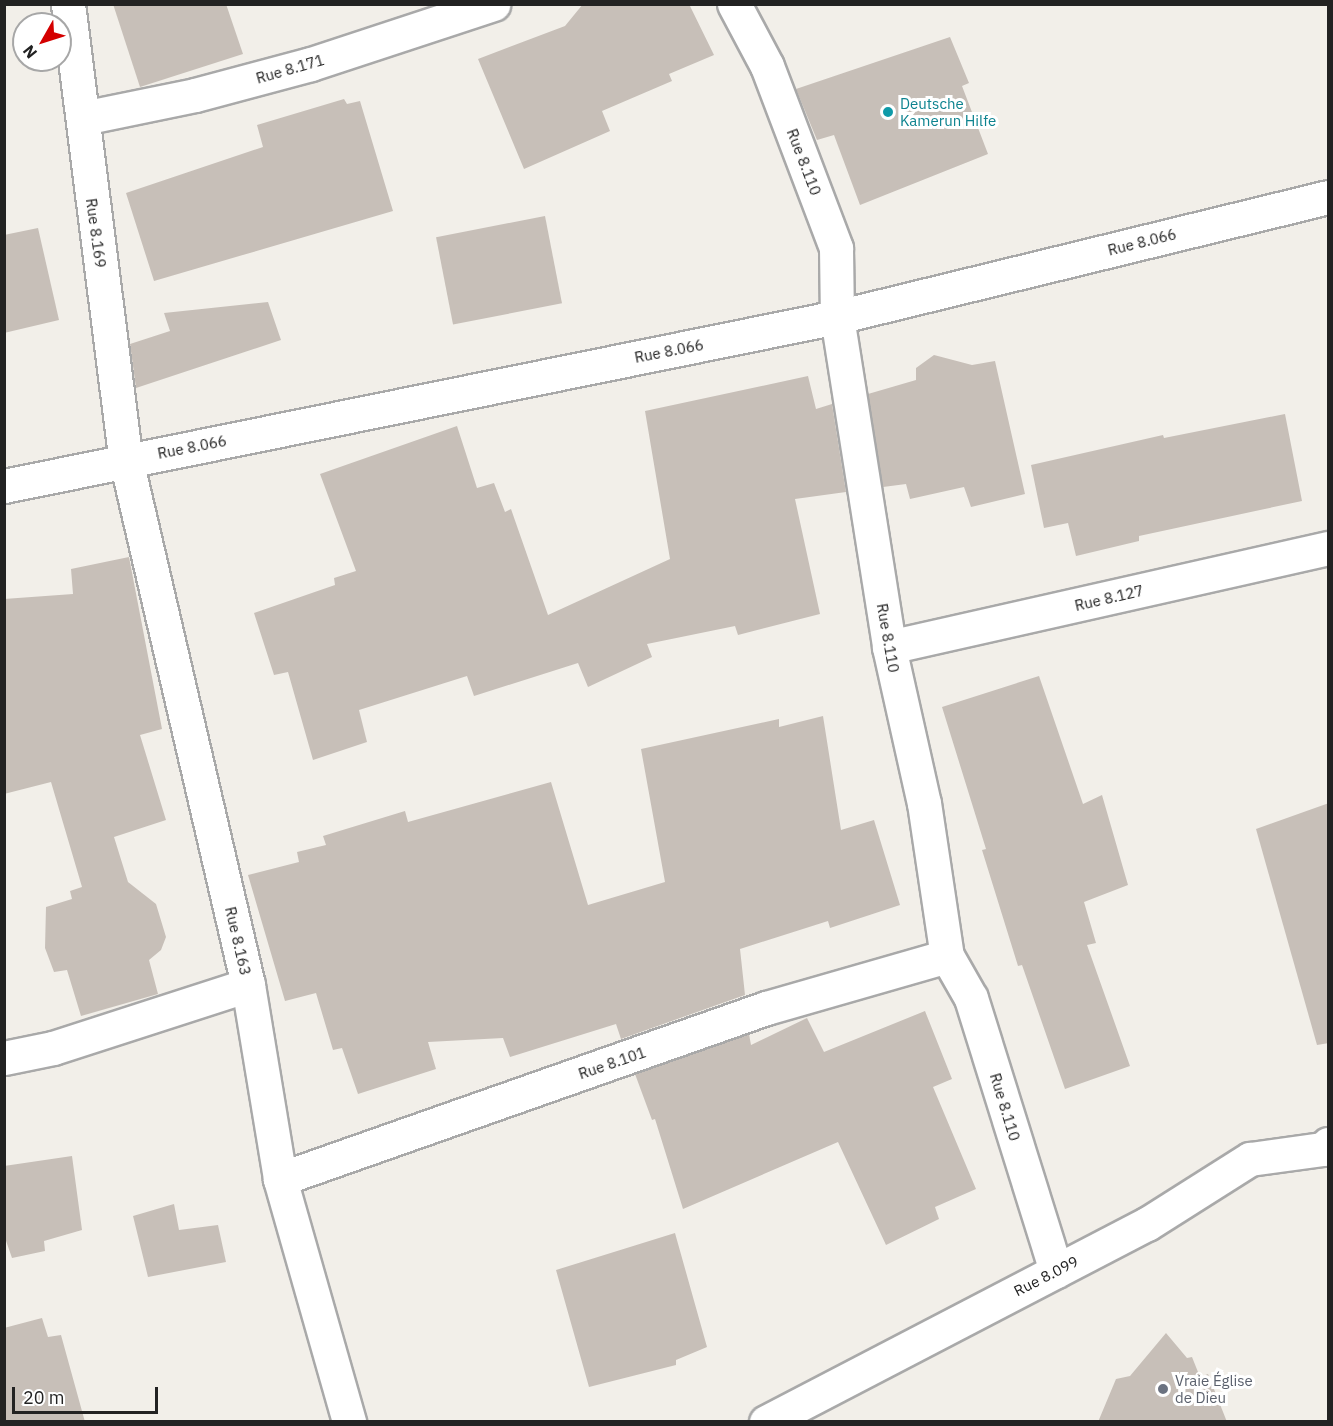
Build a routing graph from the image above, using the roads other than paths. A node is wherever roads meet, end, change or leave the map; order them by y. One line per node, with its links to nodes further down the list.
1 (68, 4): 4 (street, Rue 8.169)
2 (493, 4): 4 (street, Rue 8.171)
3 (734, 4): 6 (street, Rue 8.110)
4 (83, 118): 7 (street, Rue 8.169)
5 (1329, 197): 6 (street, Rue 8.066)
6 (837, 317): 7 (street, Rue 8.066); 10 (street, Rue 8.110)
7 (126, 460): 8 (street, Rue 8.066); 12 (street, Rue 8.163)
8 (4, 486)
9 (1329, 548): 10 (street, Rue 8.127)
10 (889, 647): 11 (street, Rue 8.110)
11 (947, 956): 15 (street, Rue 8.101); 16 (street, Rue 8.110)
12 (248, 984): 13 (street); 15 (street, Rue 8.163)
13 (4, 1058)
14 (1327, 1153): 16 (street, Rue 8.099)
15 (280, 1179): 17 (street, Rue 8.163)
16 (1056, 1271): 18 (street, Rue 8.099)
17 (349, 1422)
18 (766, 1422)

